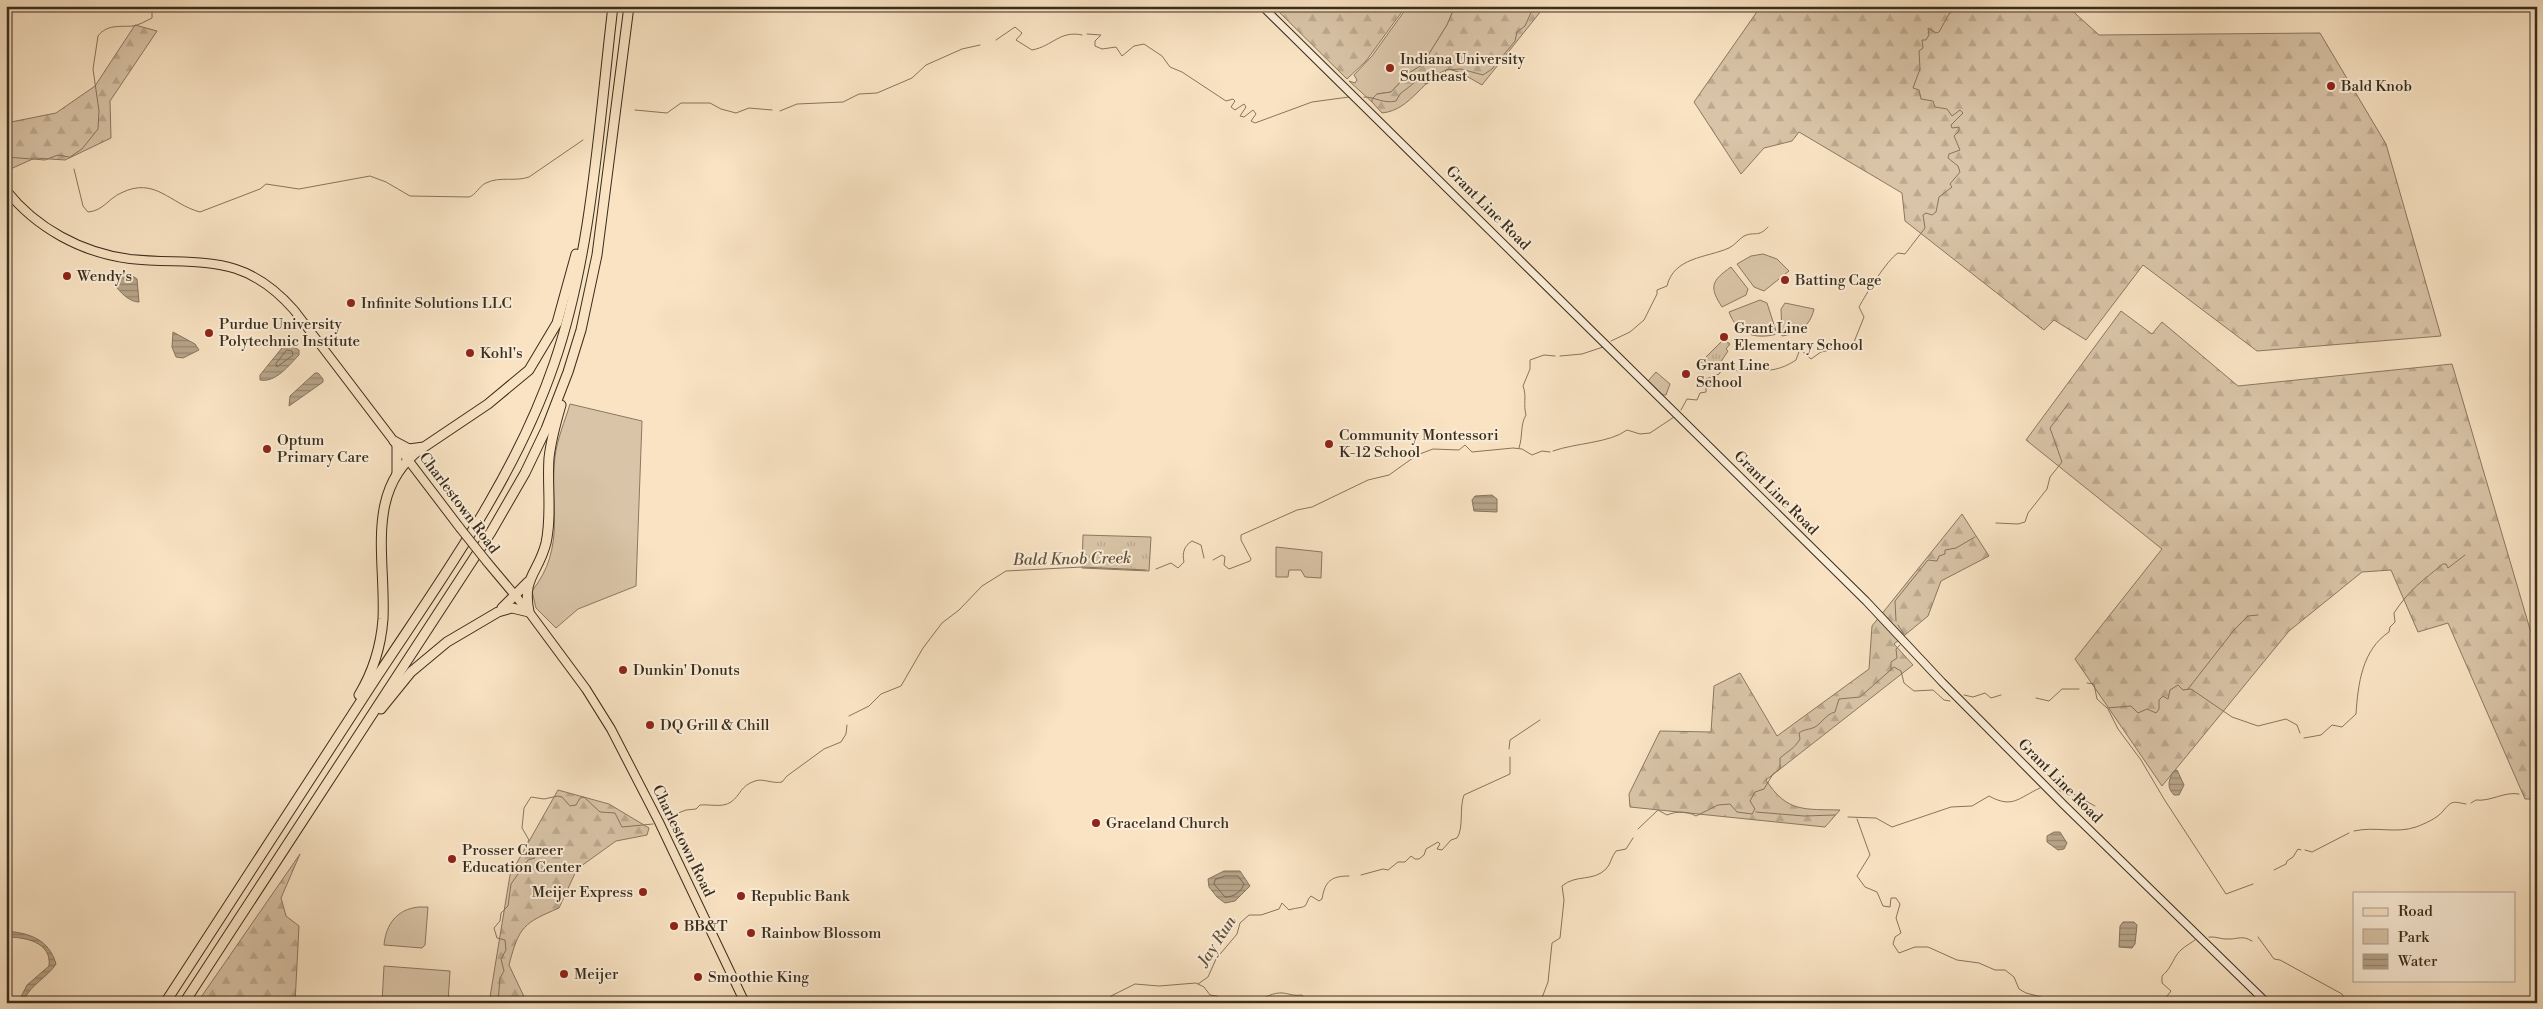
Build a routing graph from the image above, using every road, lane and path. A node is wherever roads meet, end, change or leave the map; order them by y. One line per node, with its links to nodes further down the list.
1 (613, 6): 4 (highway)
2 (629, 6): 6 (highway)
3 (1262, 6): 20 (main road, Grant Line Road)
4 (594, 163): 8 (highway); 15 (highway)
5 (6, 190): 7 (main road, Charlestown Road)
6 (577, 344): 11 (highway); 16 (highway)
7 (396, 443): 8 (highway); 9 (main road, Charlestown Road); 10 (highway)
8 (424, 447): 9 (highway)
9 (409, 460): 10 (highway); 12 (main road, Charlestown Road, bridge)
10 (397, 474): 15 (highway)
11 (530, 579): 12 (highway); 14 (highway)
12 (515, 596): 13 (highway); 14 (main road, Charlestown Road)
13 (498, 612): 14 (highway); 16 (highway)
14 (529, 612): 19 (main road, Charlestown Road)
15 (315, 772): 17 (highway)
16 (306, 814): 18 (highway)
17 (165, 1003)
18 (184, 1003)
19 (745, 1003)
20 (2267, 1003)

